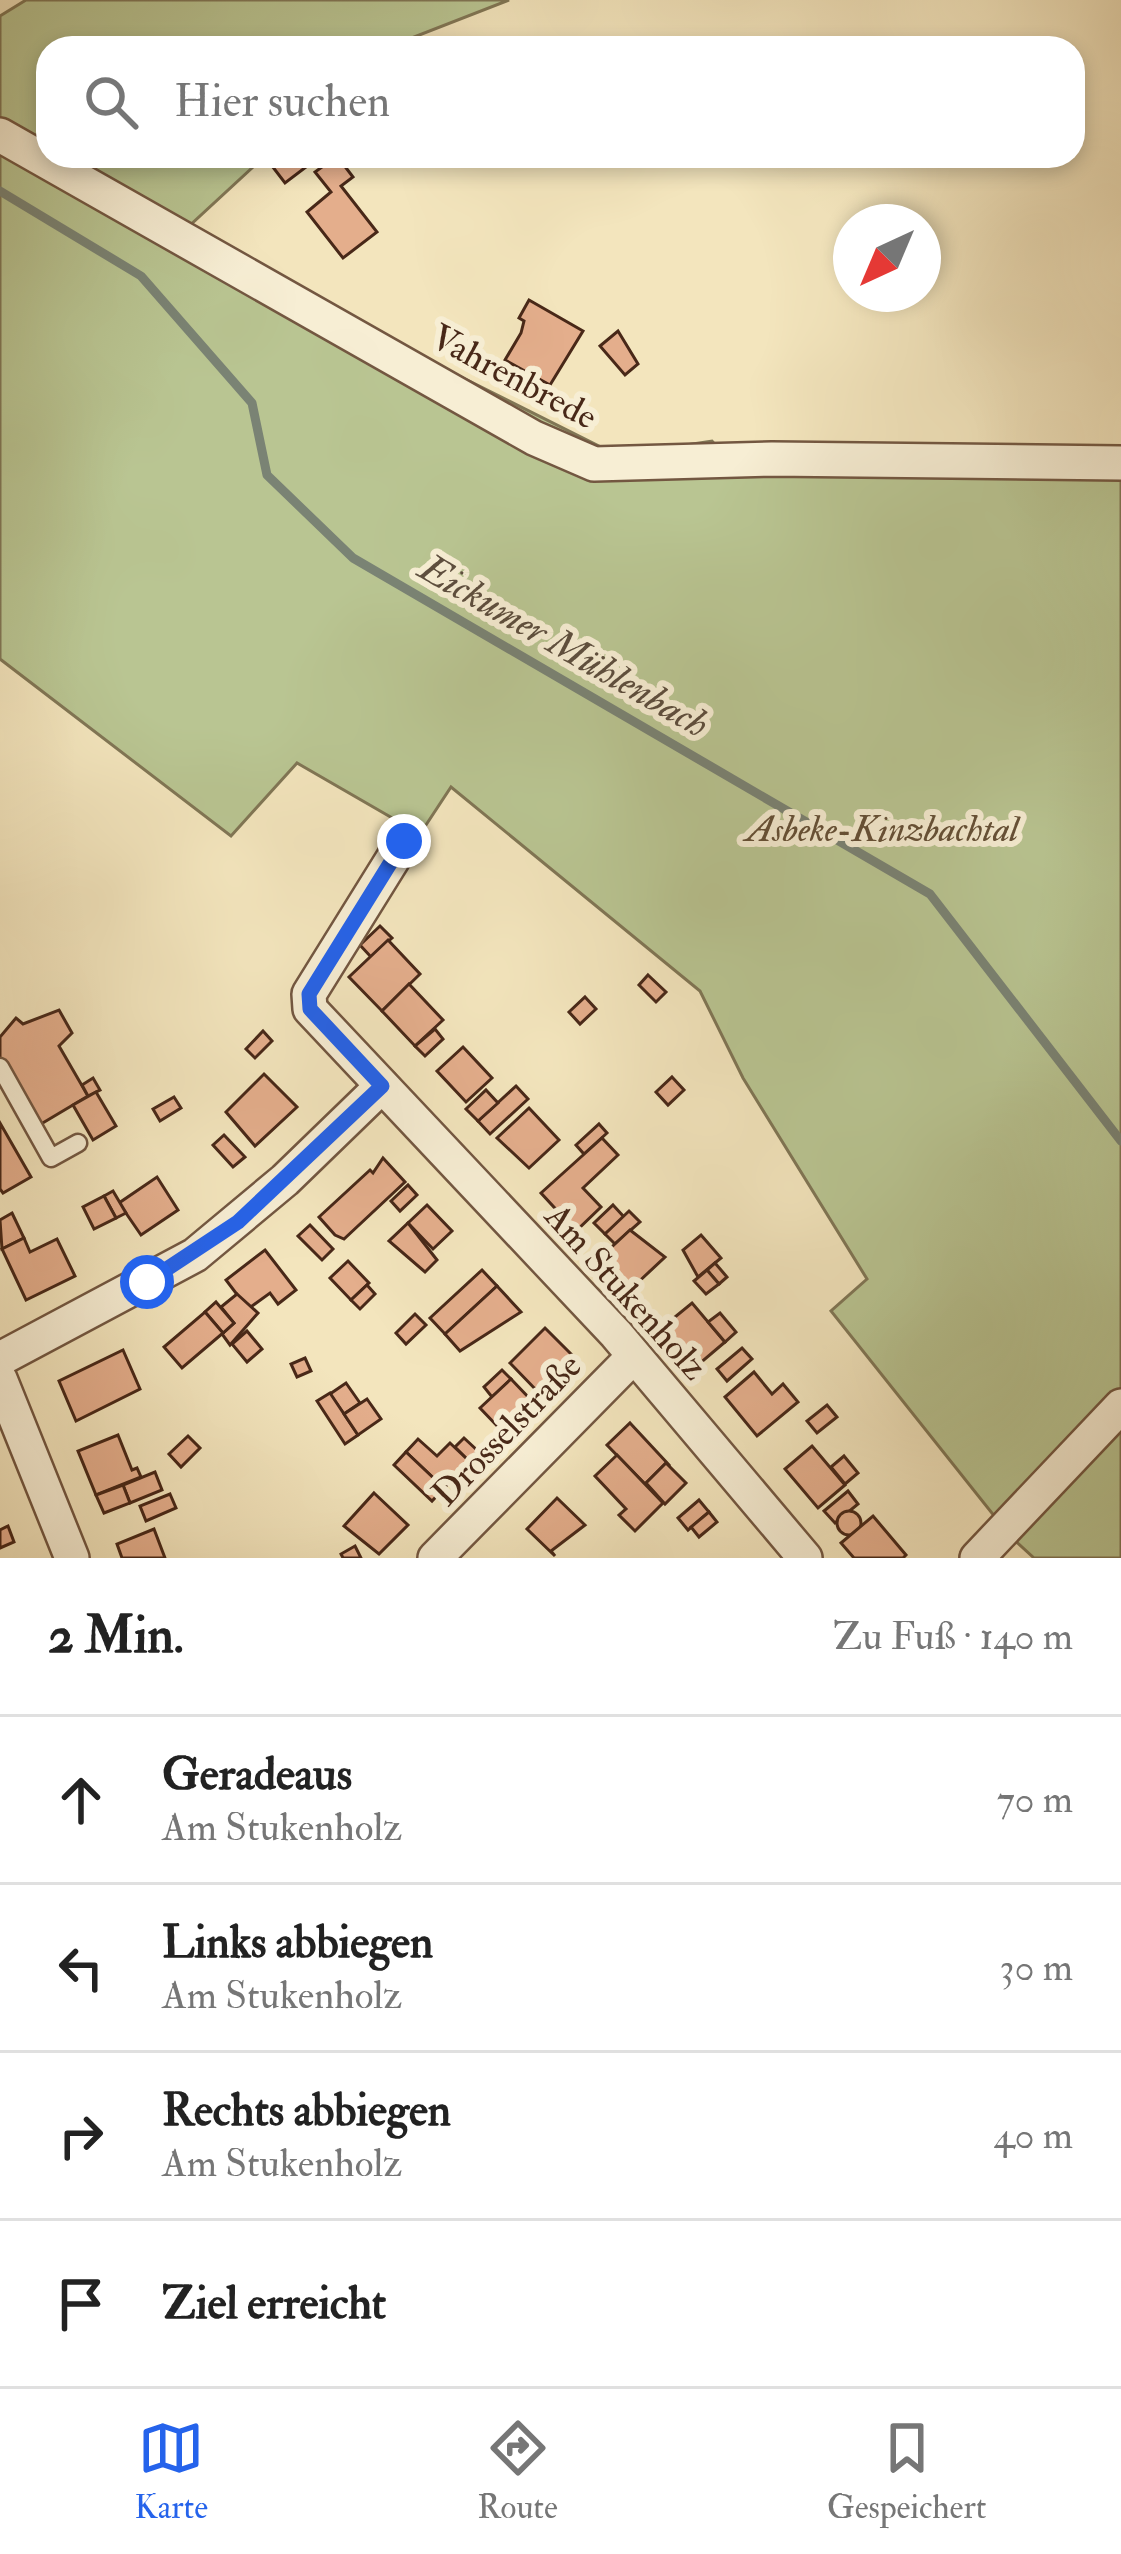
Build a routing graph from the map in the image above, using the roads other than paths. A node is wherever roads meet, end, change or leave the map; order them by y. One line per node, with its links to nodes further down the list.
1 (0, 135): 2 (street, Vahrenbrede)
2 (36, 155)
3 (58, 168): 4 (street, Vahrenbrede)
4 (1121, 463)
5 (404, 841): 7 (street, Am Stukenholz)
6 (0, 1067): 8 (lane)
7 (382, 1086): 9 (street, Am Stukenholz); 10 (street)
8 (78, 1143)
9 (634, 1356): 14 (street, Drosselstraße); 15 (street, Am Stukenholz)
10 (0, 1359)
11 (0, 1379): 13 (street)
12 (1121, 1406): 16 (street)
13 (73, 1558)
14 (436, 1558)
15 (805, 1558)
16 (977, 1558)

